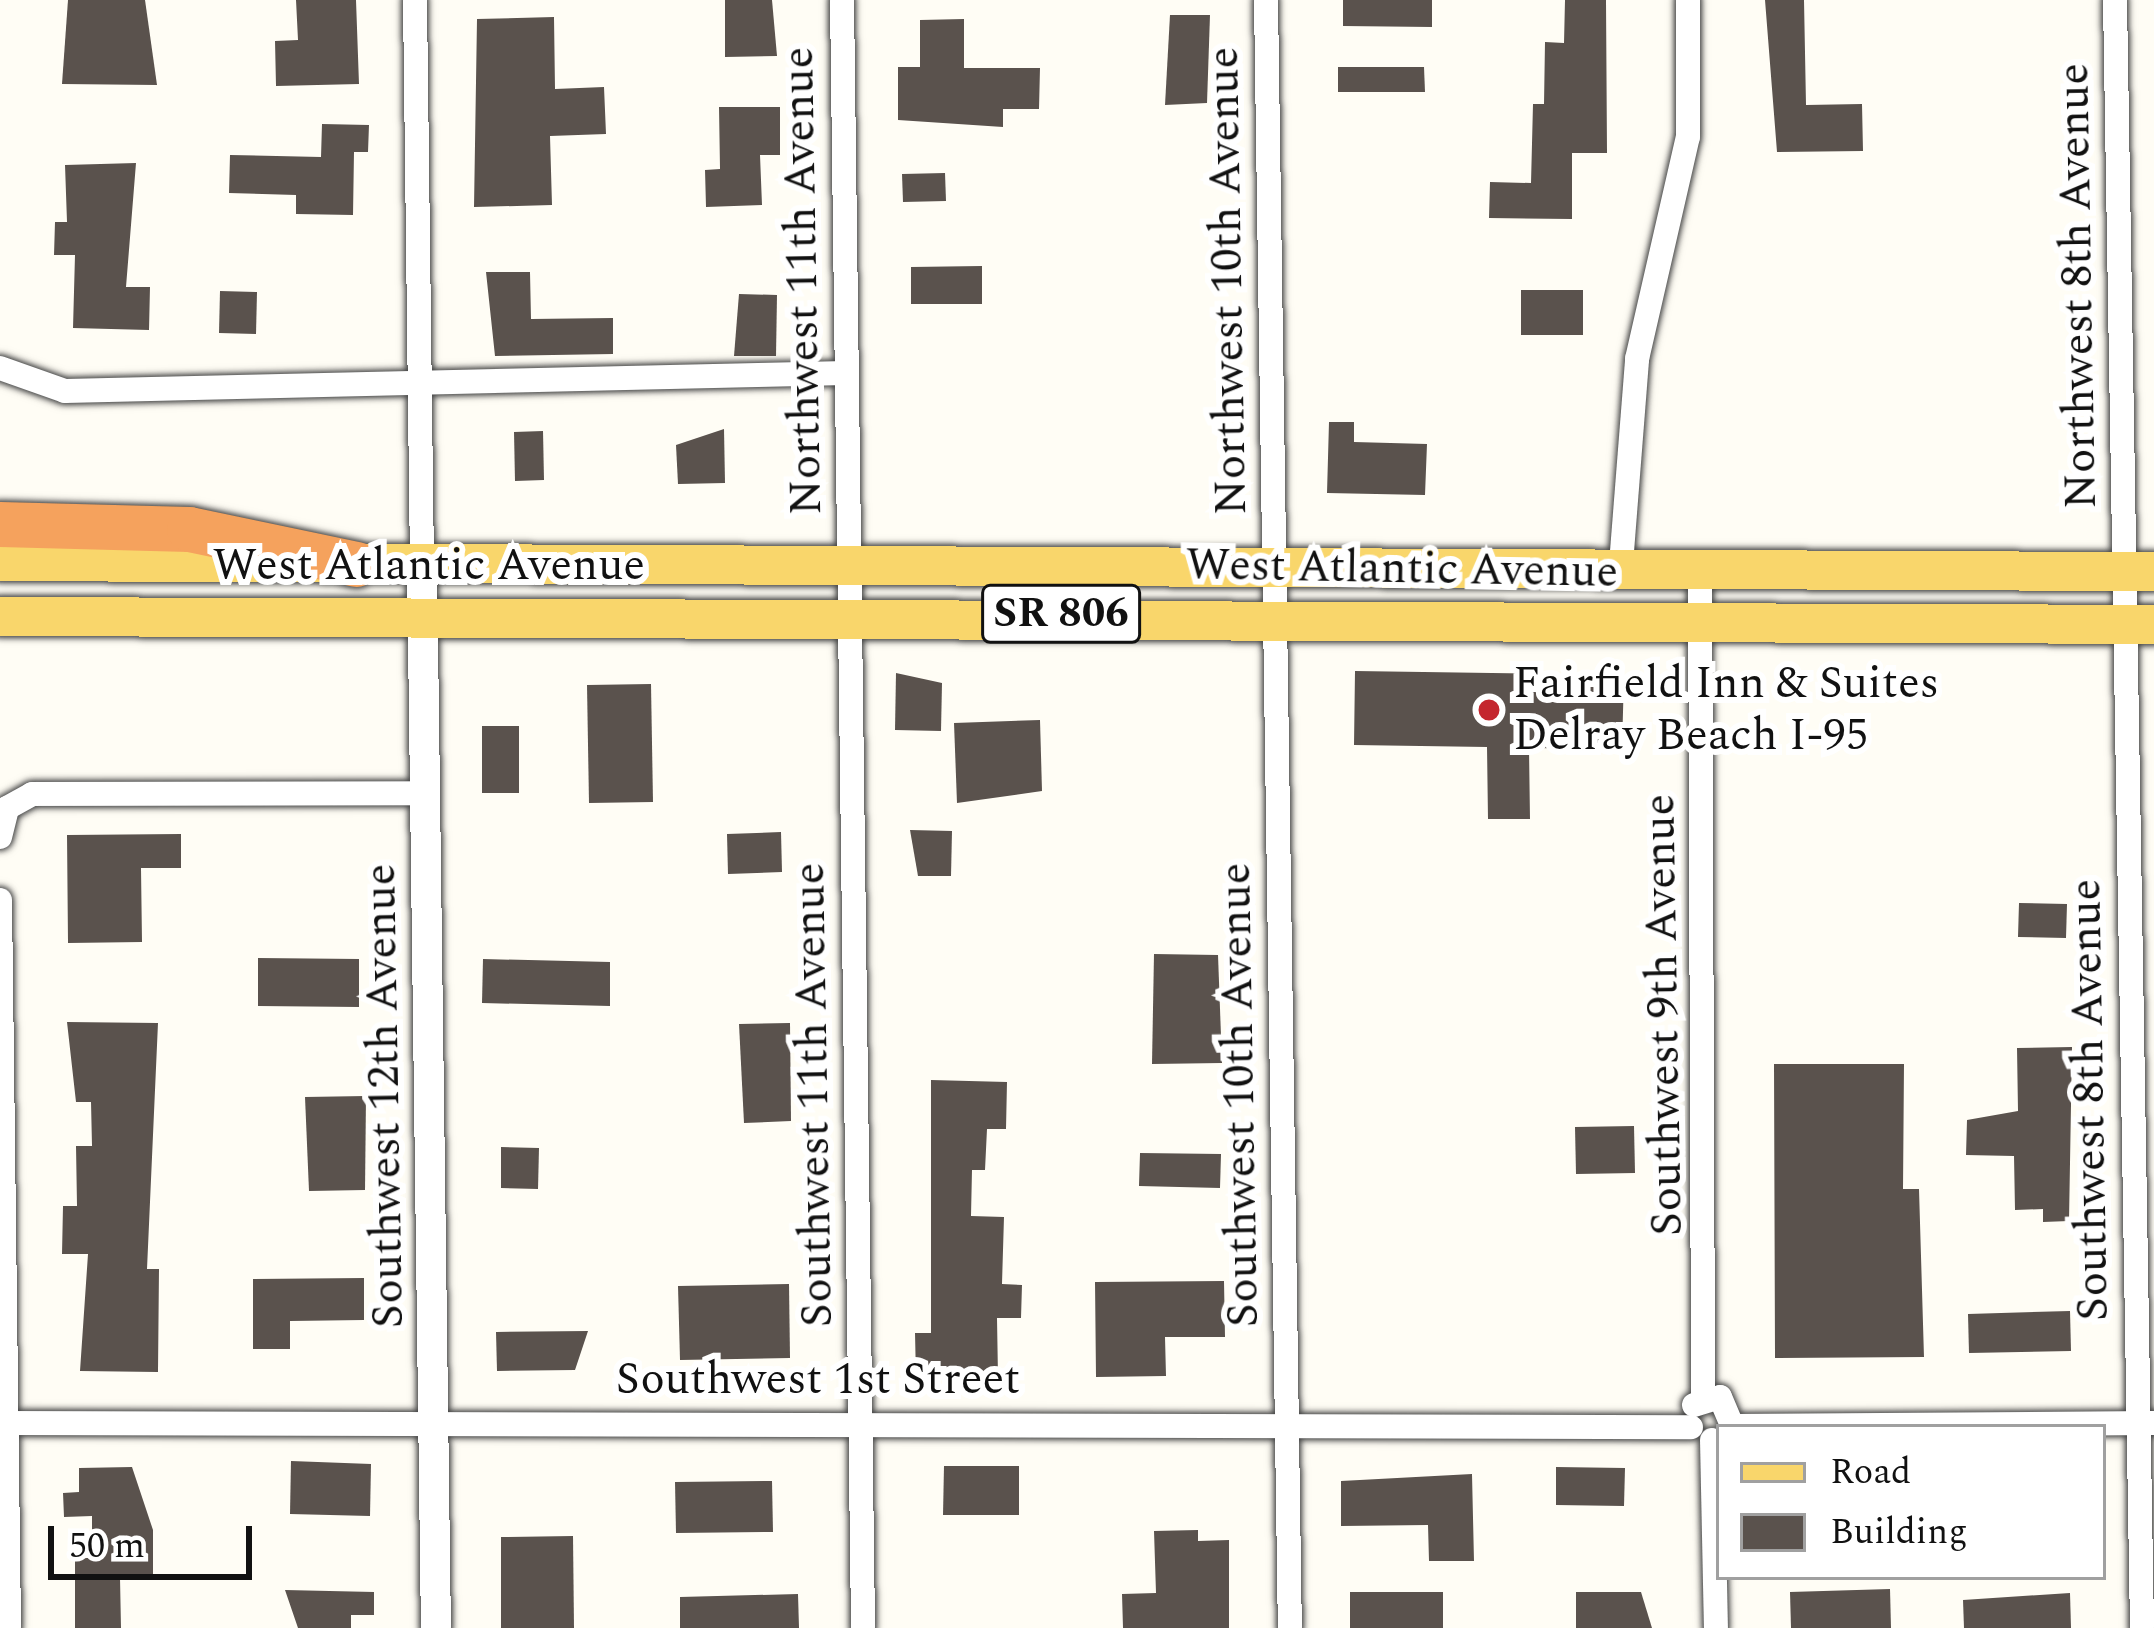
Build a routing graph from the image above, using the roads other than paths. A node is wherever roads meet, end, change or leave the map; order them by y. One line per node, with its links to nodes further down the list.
1 (416, 0): 8 (street)
2 (842, 0): 7 (street, Northwest 11th Avenue)
3 (1266, 0): 12 (street, Northwest 10th Avenue)
4 (1688, 0): 15 (street)
5 (2115, 0): 17 (street, Northwest 8th Avenue)
6 (0, 368): 8 (street)
7 (846, 373): 8 (street); 11 (street, Northwest 11th Avenue)
8 (421, 386): 13 (street)
9 (0, 524): 14 (highway)
10 (0, 561): 14 (main road, West Atlantic Avenue / SR 806)
11 (848, 561): 12 (main road, West Atlantic Avenue / SR 806); 13 (main road, West Atlantic Avenue / SR 806); 20 (street, Southwest 11th Avenue)
12 (1274, 561): 15 (main road, West Atlantic Avenue / SR 806); 19 (street, Southwest 10th Avenue)
13 (422, 563): 14 (main road, West Atlantic Avenue / SR 806); 18 (street, Southwest 12th Avenue)
14 (356, 564)
15 (1621, 564): 16 (main road, West Atlantic Avenue / SR 806)
16 (1700, 565): 17 (main road, West Atlantic Avenue / SR 806); 22 (street, Southwest 9th Avenue)
17 (2139, 571): 23 (street, Southwest 8th Avenue)
18 (423, 613): 20 (main road, West Atlantic Avenue / SR 806); 21 (main road, West Atlantic Avenue / SR 806); 24 (street, Southwest 12th Avenue)
19 (1274, 614): 20 (main road, West Atlantic Avenue / SR 806); 22 (main road, West Atlantic Avenue / SR 806); 28 (street, Southwest 10th Avenue)
20 (848, 615): 30 (street, Southwest 11th Avenue)
21 (0, 616)
22 (1701, 621): 23 (main road, West Atlantic Avenue / SR 806); 27 (street, Southwest 9th Avenue)
23 (2139, 624): 31 (street, Southwest 8th Avenue)
24 (427, 794): 25 (street); 29 (street, Southwest 12th Avenue)
25 (0, 837)
26 (0, 900): 32 (street)
27 (1716, 1420): 28 (street, Southwest 1st Street); 33 (street, Southwest 1st Street); 38 (street, Southwest 9th Avenue)
28 (1287, 1421): 30 (street, Southwest 1st Street); 37 (street, Southwest 10th Avenue)
29 (433, 1422): 30 (street, Southwest 1st Street); 32 (street, Southwest 1st Street); 35 (street, Southwest 12th Avenue)
30 (860, 1422): 36 (street, Southwest 11th Avenue)
31 (2145, 1422): 33 (street, Southwest 1st Street); 39 (street, Southwest 8th Avenue)
32 (3, 1423): 34 (street)
33 (1825, 1424)
34 (9, 1628)
35 (436, 1628)
36 (863, 1628)
37 (1290, 1628)
38 (1716, 1628)
39 (2141, 1628)

